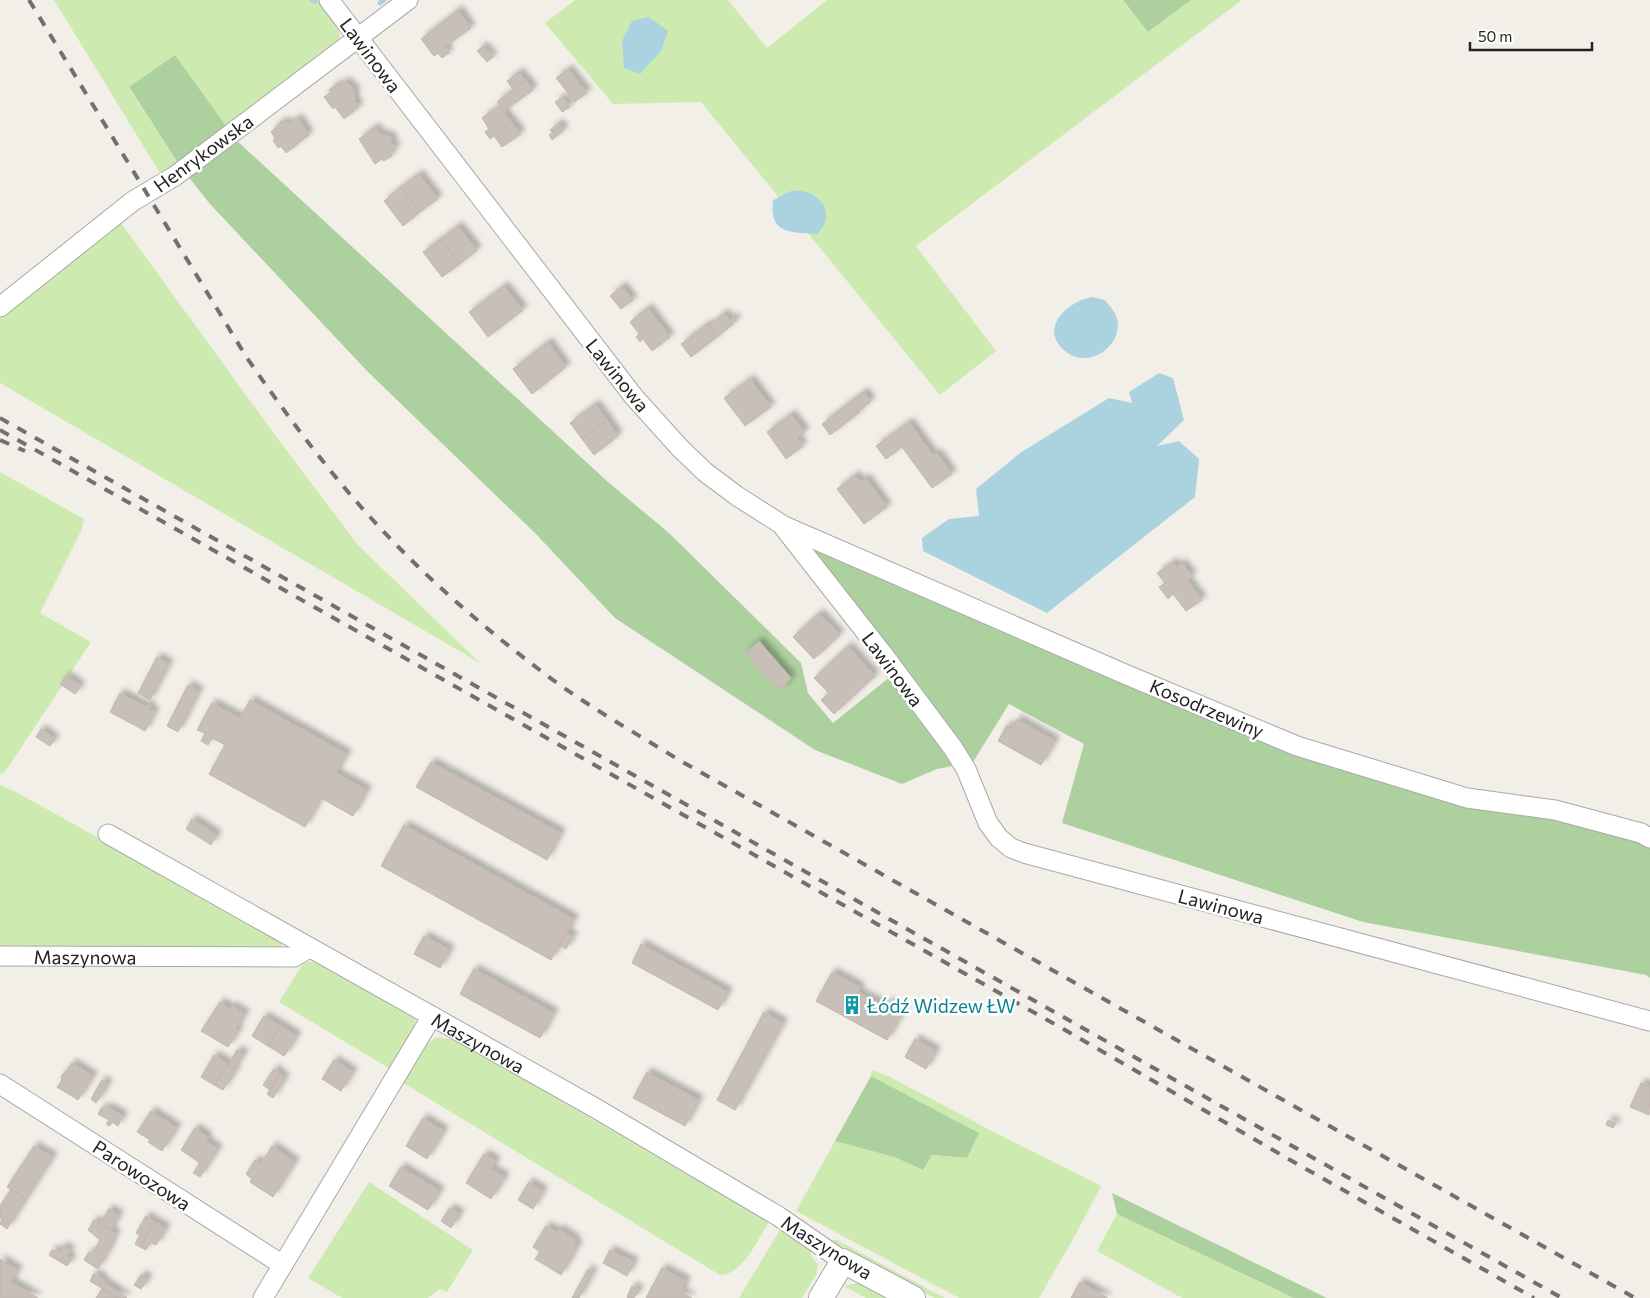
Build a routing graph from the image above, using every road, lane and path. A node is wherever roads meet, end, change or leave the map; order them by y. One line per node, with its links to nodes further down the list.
1 (329, 0): 3 (street, Lawinowa)
2 (408, 0): 3 (street, Henrykowska)
3 (358, 38): 4 (street, Henrykowska); 5 (street, Lawinowa)
4 (0, 308)
5 (780, 524): 7 (street, Kosodrzewiny); 11 (street, Lawinowa)
6 (108, 834): 8 (street)
7 (1650, 838)
8 (309, 948): 9 (street, Maszynowa); 10 (street, Maszynowa)
9 (0, 956)
10 (432, 1016): 13 (street, Maszynowa); 14 (street)
11 (1650, 1021)
12 (0, 1084): 14 (street, Parowozowa)
13 (843, 1261): 16 (street); 17 (street, Maszynowa)
14 (283, 1265): 15 (street)
15 (262, 1298)
16 (821, 1298)
17 (913, 1298)

